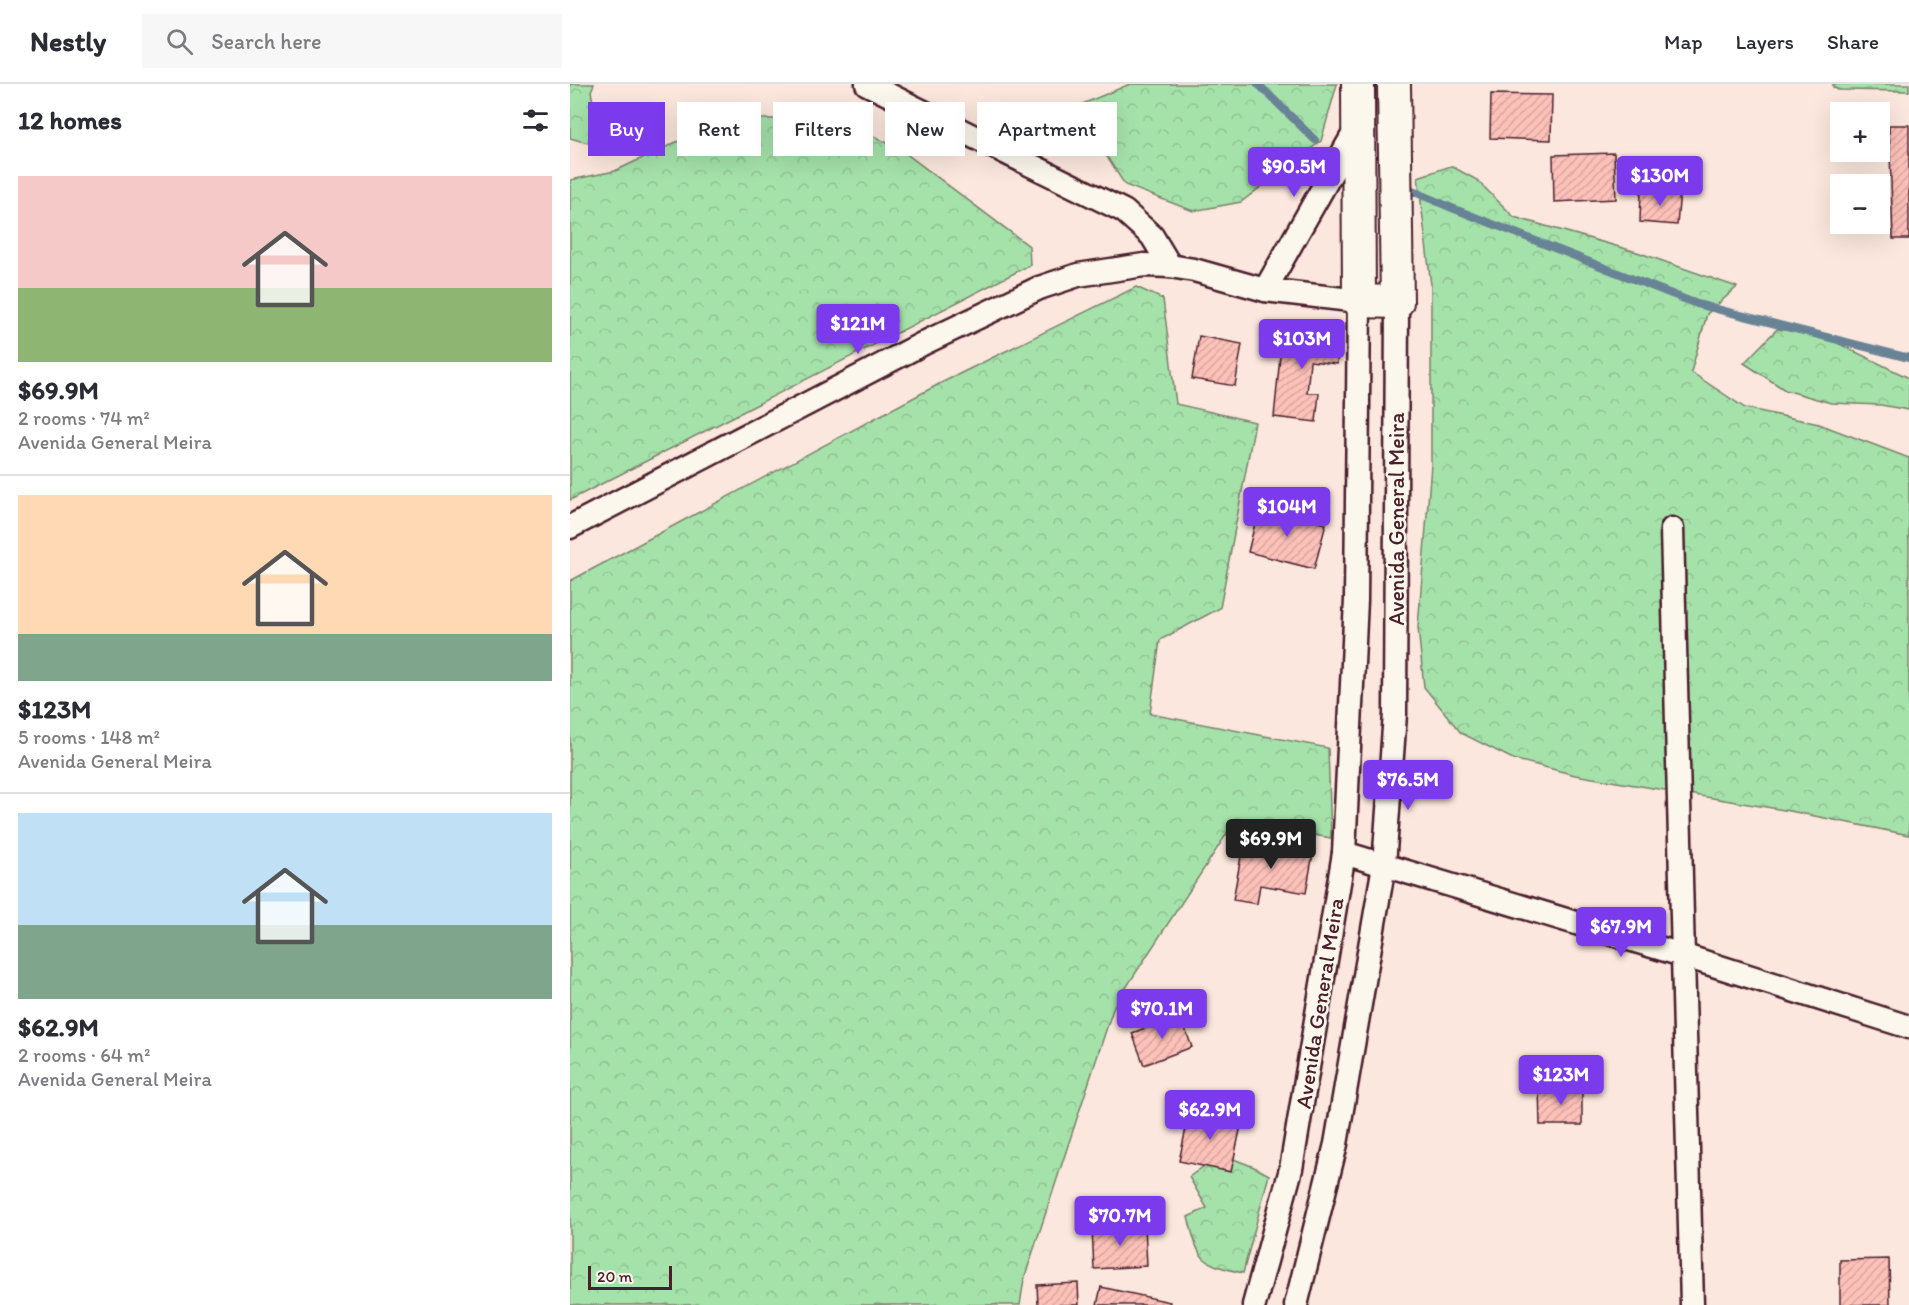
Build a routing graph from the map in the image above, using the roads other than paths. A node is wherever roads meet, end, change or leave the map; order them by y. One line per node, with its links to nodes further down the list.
1 (867, 84): 5 (street)
2 (1394, 84): 3 (street); 8 (main road, Avenida General Meira)
3 (1358, 85): 4 (main road, Avenida General Meira)
4 (1358, 126): 6 (street); 7 (main road, Avenida General Meira)
5 (1170, 266): 6 (street); 9 (street)
6 (1265, 290): 7 (street)
7 (1359, 301): 8 (main road); 11 (street, Avenida General Meira)
8 (1397, 302): 12 (street, Avenida General Meira)
9 (570, 527)
10 (1672, 529): 13 (street)
11 (1344, 853): 12 (street); 15 (street, Avenida General Meira)
12 (1384, 864): 13 (street); 16 (street, Avenida General Meira)
13 (1683, 955): 14 (street); 17 (street)
14 (1909, 1027)
15 (1254, 1305)
16 (1296, 1305)
17 (1692, 1305)

